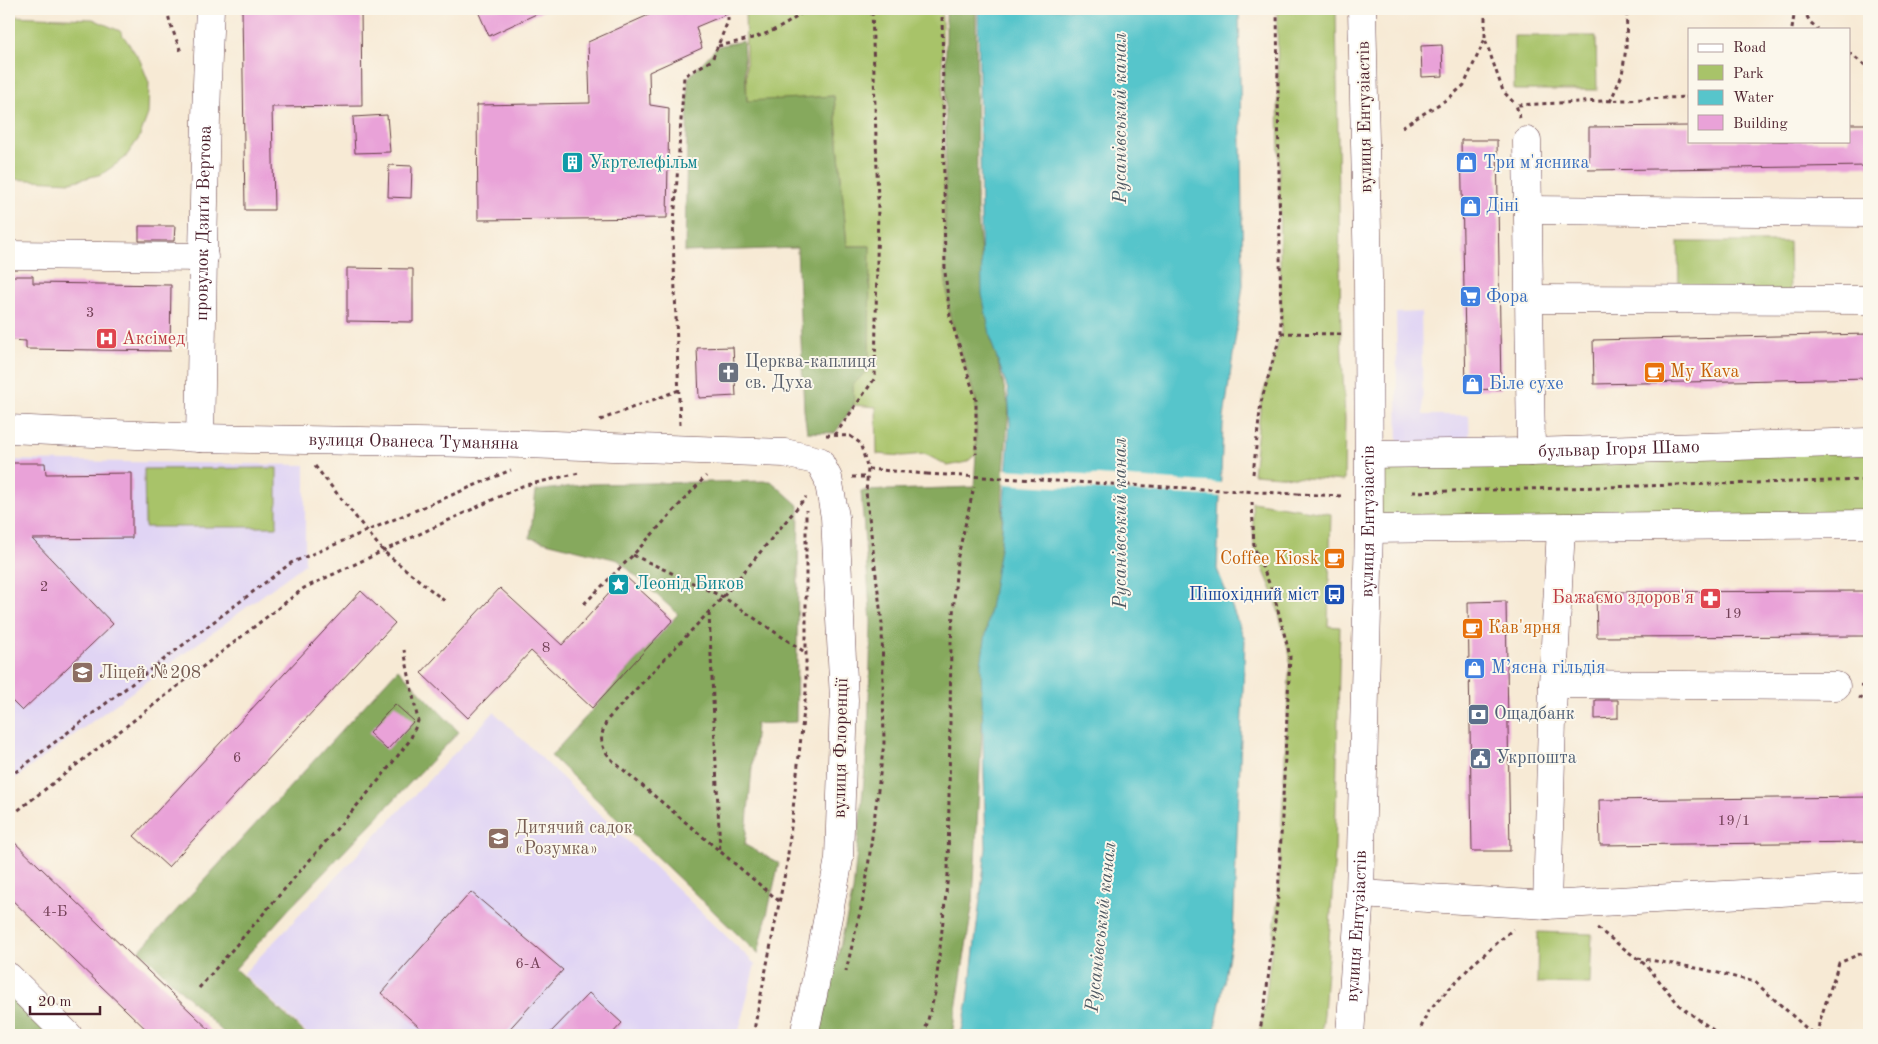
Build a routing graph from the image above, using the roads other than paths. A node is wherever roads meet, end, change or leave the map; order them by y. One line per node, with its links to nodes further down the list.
1 (210, 9): 7 (street, провулок Дзиґи Вертова)
2 (1362, 9): 14 (street, вулиця Ентузіастів)
3 (1527, 141): 4 (street)
4 (1528, 210): 5 (street); 8 (street)
5 (1869, 213)
6 (9, 255): 7 (street)
7 (204, 257): 11 (street, провулок Дзиґи Вертова)
8 (1529, 299): 9 (street); 13 (street)
9 (1869, 300)
10 (9, 429): 11 (street, вулиця Ованеса Туманяна)
11 (200, 438): 15 (street, вулиця Ованеса Туманяна)
12 (1869, 442): 13 (street, бульвар Ігоря Шамо)
13 (1531, 452): 14 (street, бульвар Ігоря Шамо)
14 (1369, 454): 18 (street, вулиця Ентузіастів)
15 (819, 461): 26 (street, вулиця Флоренції)
16 (1869, 524): 17 (street)
17 (1560, 528): 18 (street); 19 (street)
18 (1369, 530): 22 (street, вулиця Ентузіастів)
19 (1552, 684): 20 (street); 23 (street)
20 (1836, 686)
21 (1869, 887): 23 (street)
22 (1360, 894): 23 (street); 27 (street, вулиця Ентузіастів)
23 (1547, 906)
24 (9, 977): 25 (street)
25 (68, 1035)
26 (804, 1035)
27 (1350, 1035)

